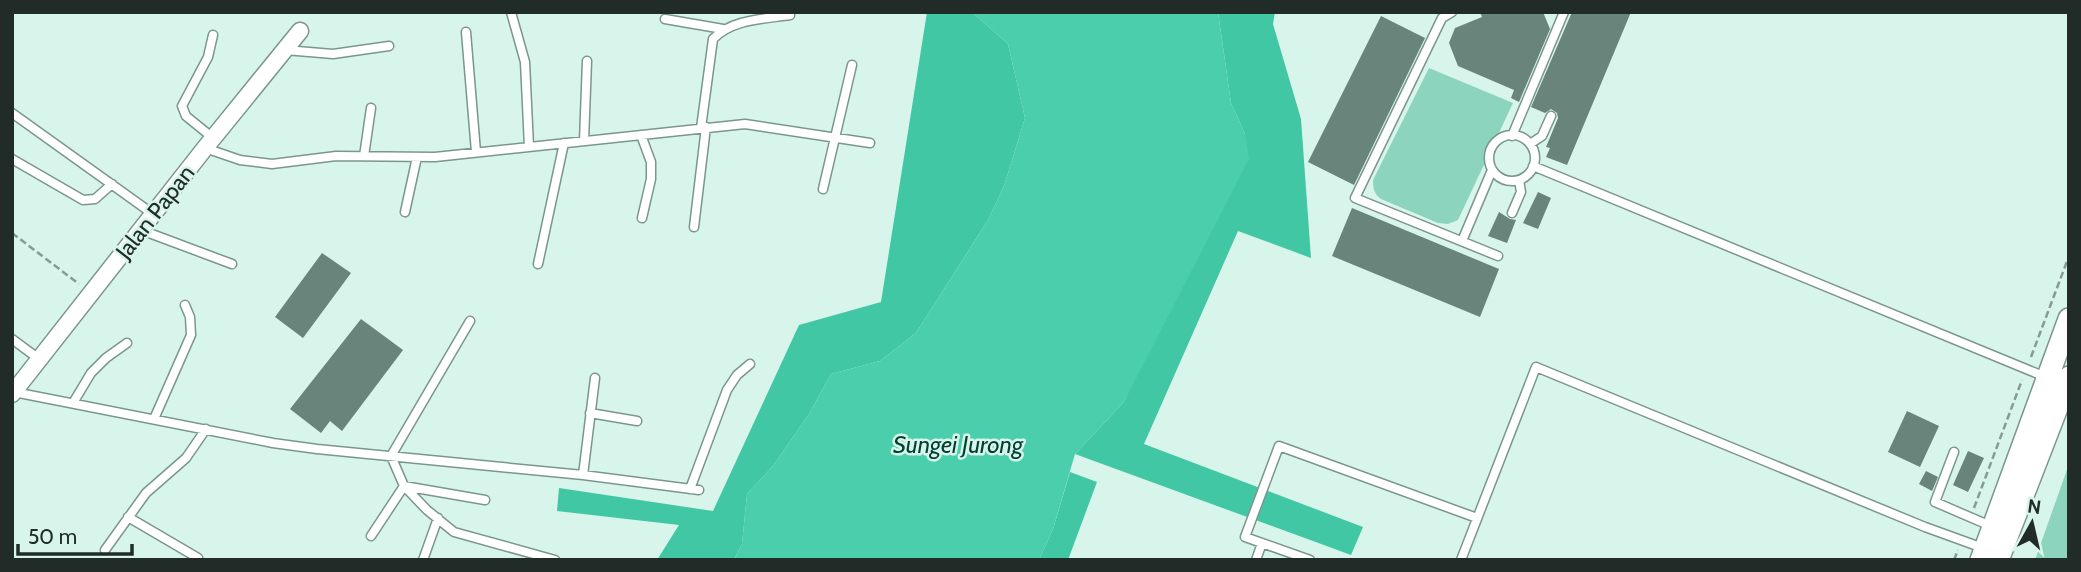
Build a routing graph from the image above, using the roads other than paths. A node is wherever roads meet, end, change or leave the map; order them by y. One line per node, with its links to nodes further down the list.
1 (511, 12): 26 (lane)
2 (1452, 12): 42 (lane)
3 (1564, 12): 19 (lane)
4 (790, 15): 6 (lane)
5 (665, 19): 6 (lane)
6 (723, 29): 17 (lane)
7 (300, 31): 11 (street, Jalan Papan)
8 (466, 32): 27 (lane)
9 (213, 35): 22 (lane)
10 (389, 46): 11 (lane)
11 (285, 50): 22 (street, Jalan Papan)
12 (587, 61): 21 (lane)
13 (852, 65): 20 (lane)
14 (371, 108): 28 (lane)
15 (12, 113): 34 (lane)
16 (1551, 116): 25 (lane)
17 (703, 128): 18 (lane); 20 (lane); 40 (lane)
18 (641, 135): 21 (lane); 39 (lane)
19 (1512, 136): 25 (lane); 32 (lane)
20 (836, 138): 24 (lane); 35 (lane)
21 (584, 141): 23 (lane)
22 (209, 143): 28 (lane); 38 (street, Jalan Papan)
23 (564, 143): 26 (lane); 45 (lane)
24 (870, 143)
25 (1530, 144): 31 (lane)
26 (529, 147): 27 (lane)
27 (477, 152): 29 (lane)
28 (364, 156): 29 (lane)
29 (417, 157): 36 (lane)
30 (12, 159): 34 (lane)
31 (1533, 166): 33 (lane); 54 (lane)
32 (1492, 170): 33 (lane); 42 (lane)
33 (1519, 180): 37 (lane)
34 (112, 184): 38 (lane)
35 (823, 190)
36 (405, 212)
37 (1512, 213)
38 (153, 214): 41 (street, Jalan Papan)
39 (642, 218)
40 (694, 227)
41 (141, 230): 44 (lane); 51 (street, Jalan Papan)
42 (1462, 241): 43 (lane)
43 (1498, 256)
44 (232, 264)
45 (538, 264)
46 (185, 305): 58 (lane)
47 (2069, 319): 54 (main road)
48 (470, 321): 62 (lane)
49 (12, 339): 51 (lane)
50 (127, 344): 56 (lane)
51 (40, 359): 55 (street, Jalan Papan)
52 (750, 363): 63 (lane)
53 (595, 378): 57 (lane)
54 (2061, 380): 69 (main road)
55 (13, 393): 56 (lane)
56 (73, 403): 58 (lane)
57 (590, 413): 59 (lane); 63 (lane)
58 (154, 419): 60 (lane)
59 (637, 421)
60 (206, 429): 62 (lane); 66 (lane)
61 (1954, 452): 69 (lane)
62 (391, 456): 63 (lane); 64 (lane)
63 (583, 475)
64 (404, 486): 65 (lane); 68 (lane); 70 (lane)
65 (485, 500)
66 (128, 517): 72 (lane); 75 (lane)
67 (1477, 518): 71 (lane); 74 (lane); 80 (lane)
68 (438, 519): 73 (lane); 76 (lane)
69 (2001, 530): 74 (main road)
70 (371, 536)
71 (1262, 543): 78 (lane); 79 (lane)
72 (104, 550)
73 (526, 556): 77 (lane)
74 (1991, 556)
75 (198, 558)
76 (423, 560)
77 (555, 560)
78 (1256, 560)
79 (1310, 560)
80 (1461, 560)

